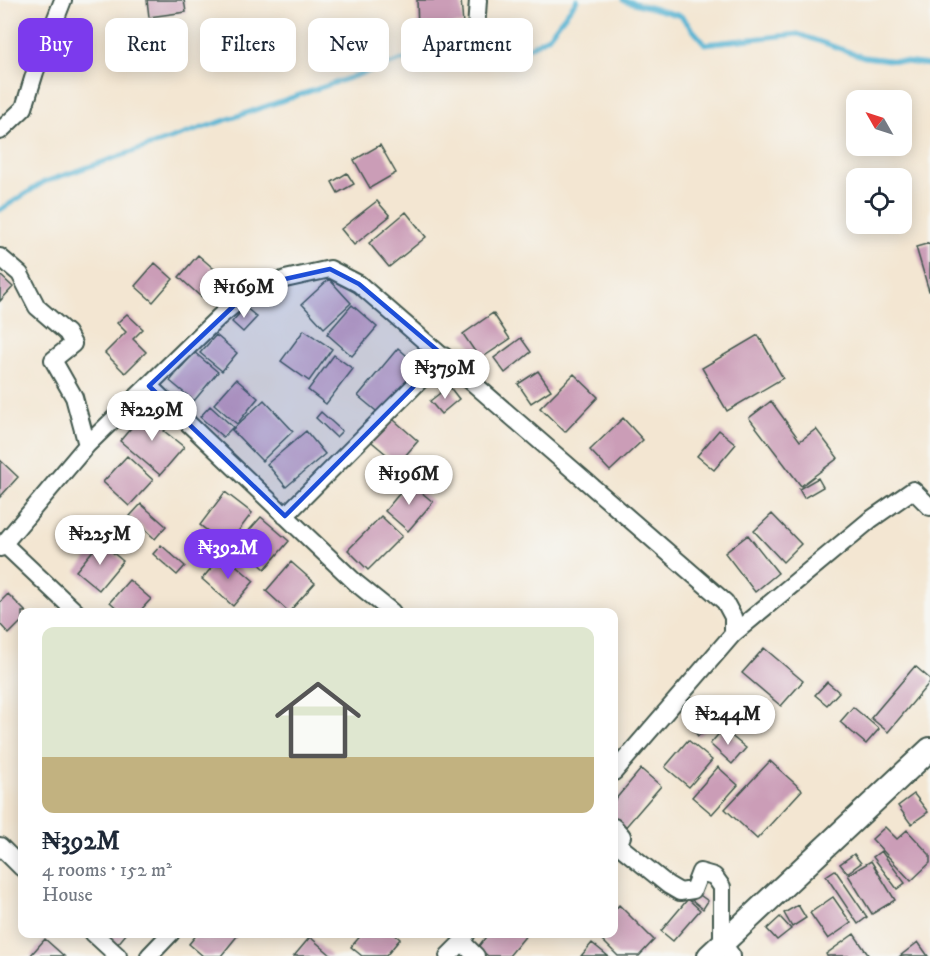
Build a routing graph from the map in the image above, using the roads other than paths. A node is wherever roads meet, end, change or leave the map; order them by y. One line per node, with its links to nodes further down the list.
1 (63, 0): 4 (street)
2 (478, 0): 3 (street)
3 (477, 18)
4 (0, 131)
5 (0, 257): 8 (street)
6 (444, 356): 7 (street); 10 (street); 14 (street)
7 (148, 386): 8 (street); 10 (street)
8 (87, 445): 11 (street)
9 (930, 507): 14 (street)
10 (285, 516): 13 (street)
11 (2, 546): 12 (street)
12 (72, 608)
13 (387, 608)
14 (733, 634): 16 (street)
15 (930, 749): 22 (main road)
16 (618, 767)
17 (618, 843): 22 (street)
18 (98, 938): 23 (street)
19 (166, 938): 24 (street)
20 (463, 938): 25 (street)
21 (465, 938): 26 (street)
22 (721, 952)
23 (118, 956)
24 (149, 956)
25 (448, 956)
26 (476, 956)

